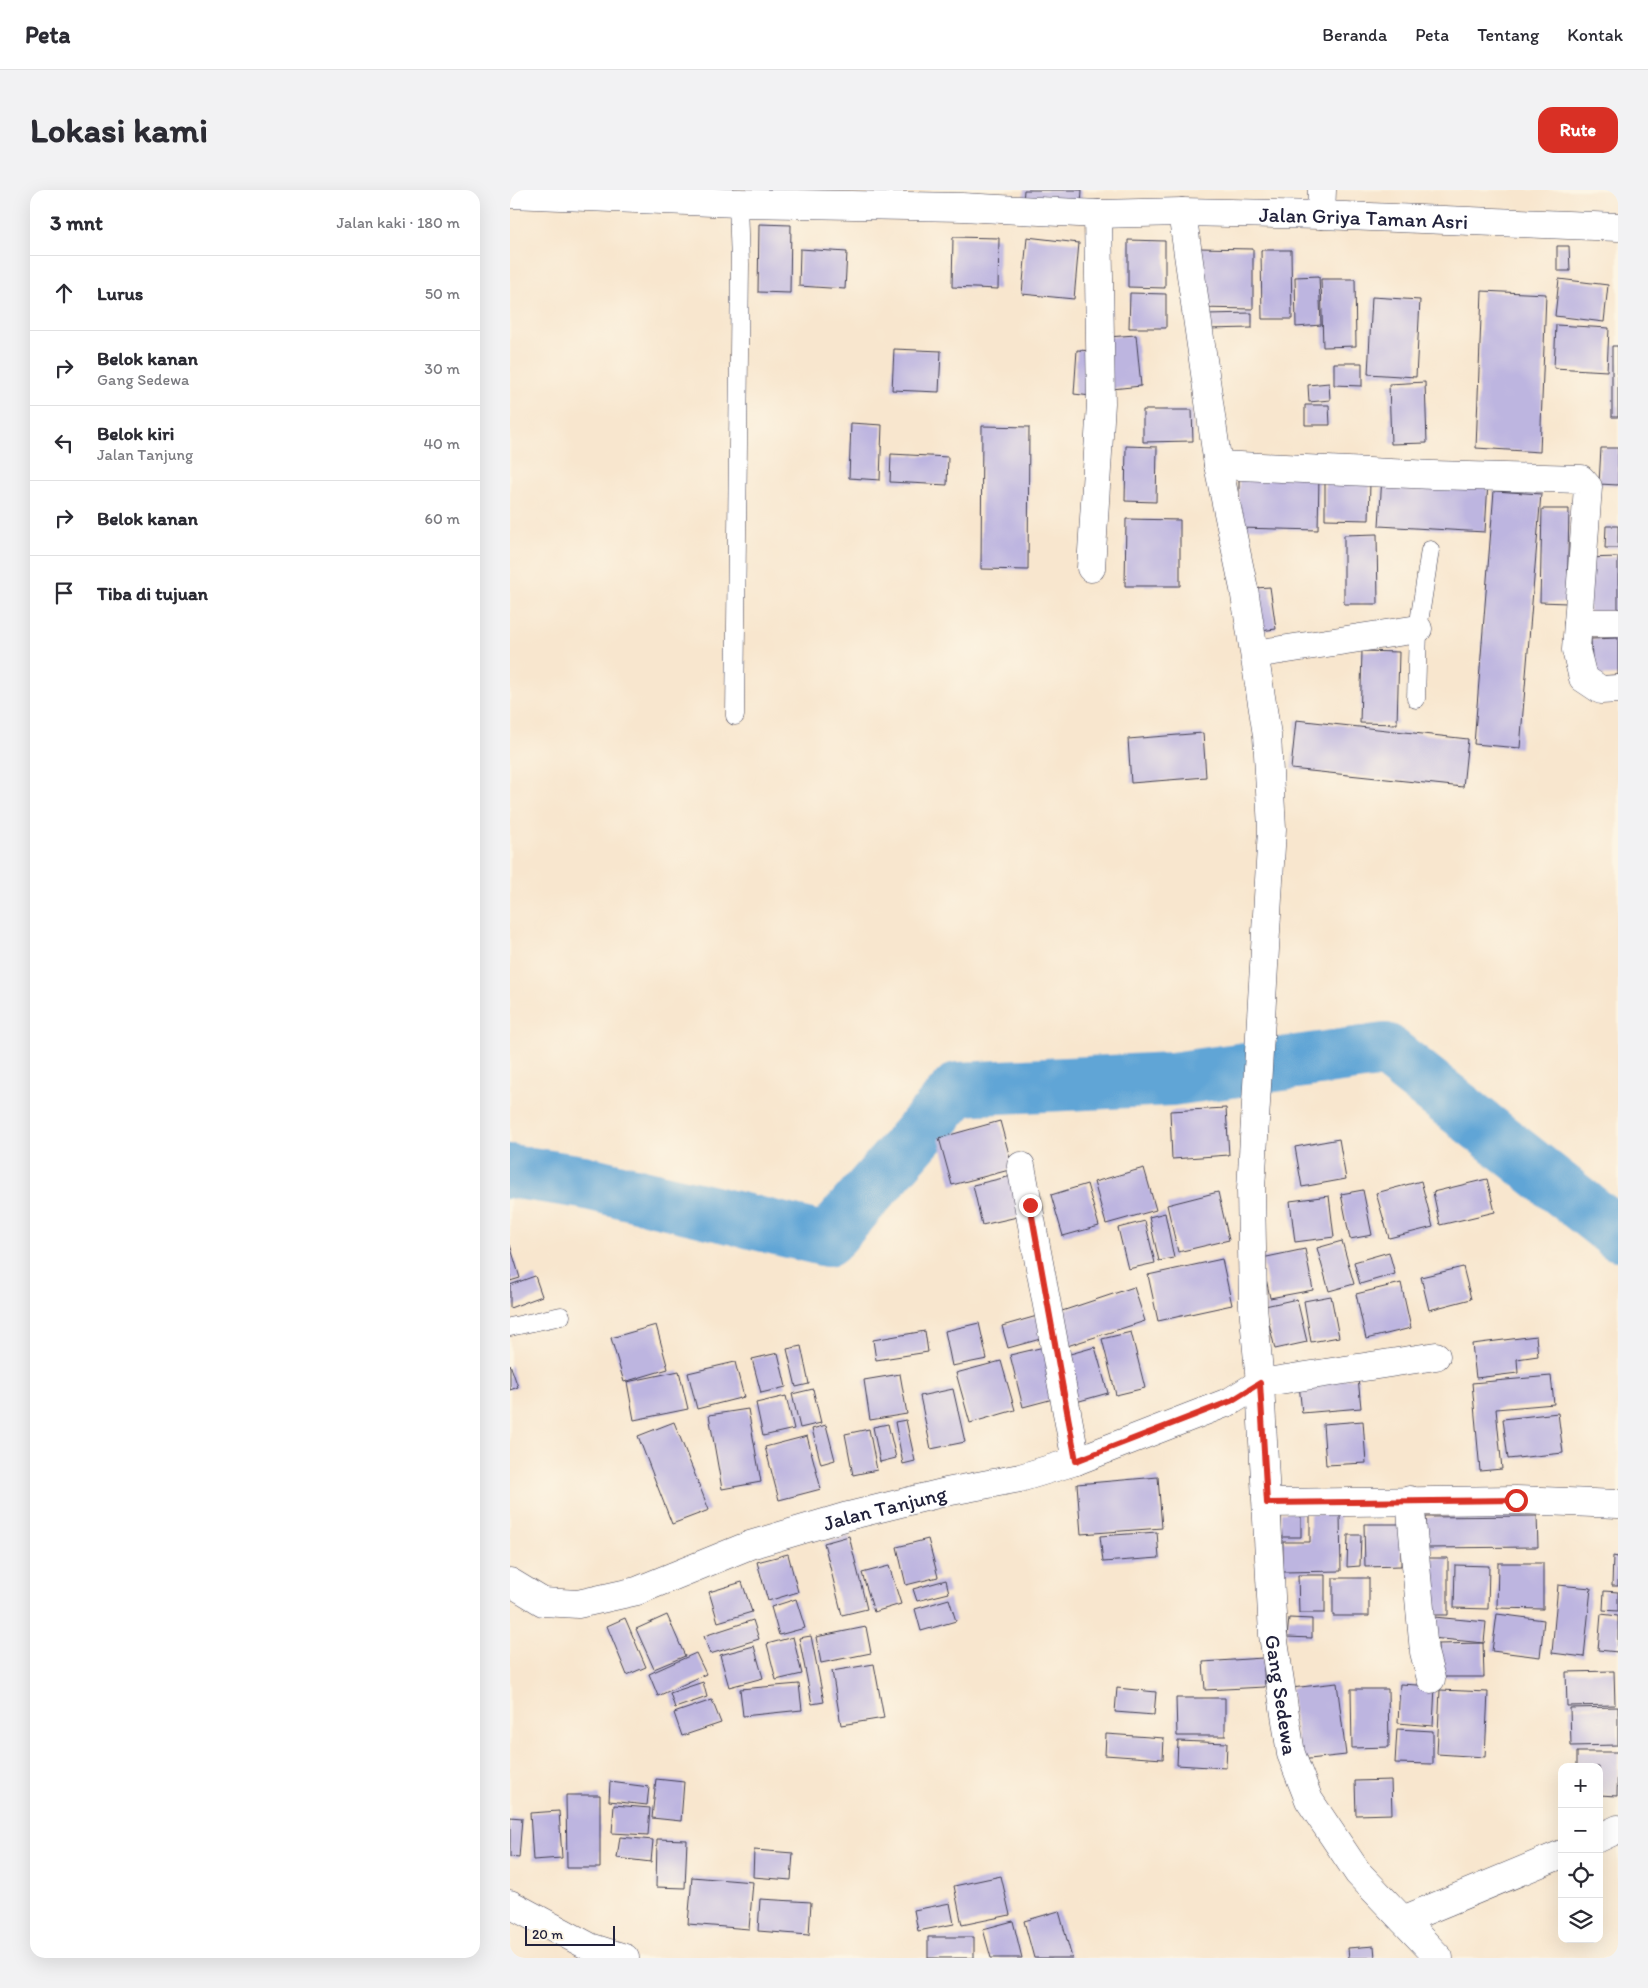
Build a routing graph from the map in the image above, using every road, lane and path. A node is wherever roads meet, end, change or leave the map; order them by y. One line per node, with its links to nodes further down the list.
1 (510, 194): 4 (street, Jalan Griya Taman Asri)
2 (963, 198): 4 (street, Jalan Griya Taman Asri); 6 (street, Jalan Griya Taman Asri)
3 (1321, 202): 5 (street, Jalan Griya Taman Asri); 7 (street, Jalan Griya Taman Asri)
4 (738, 203): 17 (lane)
5 (1182, 212): 6 (street, Jalan Griya Taman Asri); 8 (street, Gang Sedewa)
6 (1098, 214): 10 (street)
7 (1618, 227)
8 (1218, 465): 11 (street); 14 (street, Gang Sedewa)
9 (1430, 550): 13 (lane)
10 (1091, 568)
11 (1578, 623): 12 (street); 15 (street)
12 (1618, 623)
13 (1418, 629): 14 (street); 16 (lane)
14 (1255, 654): 22 (street, Gang Sedewa)
15 (1618, 689)
16 (1416, 699)
17 (735, 716)
18 (1022, 1166): 23 (street)
19 (561, 1316): 20 (lane)
20 (510, 1326)
21 (1436, 1356): 22 (street)
22 (1260, 1383): 23 (street, Jalan Tanjung); 25 (street, Gang Sedewa)
23 (1076, 1461): 27 (street, Jalan Tanjung)
24 (1410, 1500): 25 (street); 26 (street); 28 (street)
25 (1267, 1503): 33 (street, Gang Sedewa)
26 (1618, 1504)
27 (510, 1582)
28 (1431, 1679)
29 (1618, 1829): 30 (street)
30 (1603, 1836)
31 (1558, 1856): 33 (street)
32 (510, 1904): 34 (street)
33 (1403, 1920): 35 (street, Gang Sedewa)
34 (624, 1958)
35 (1439, 1958)

